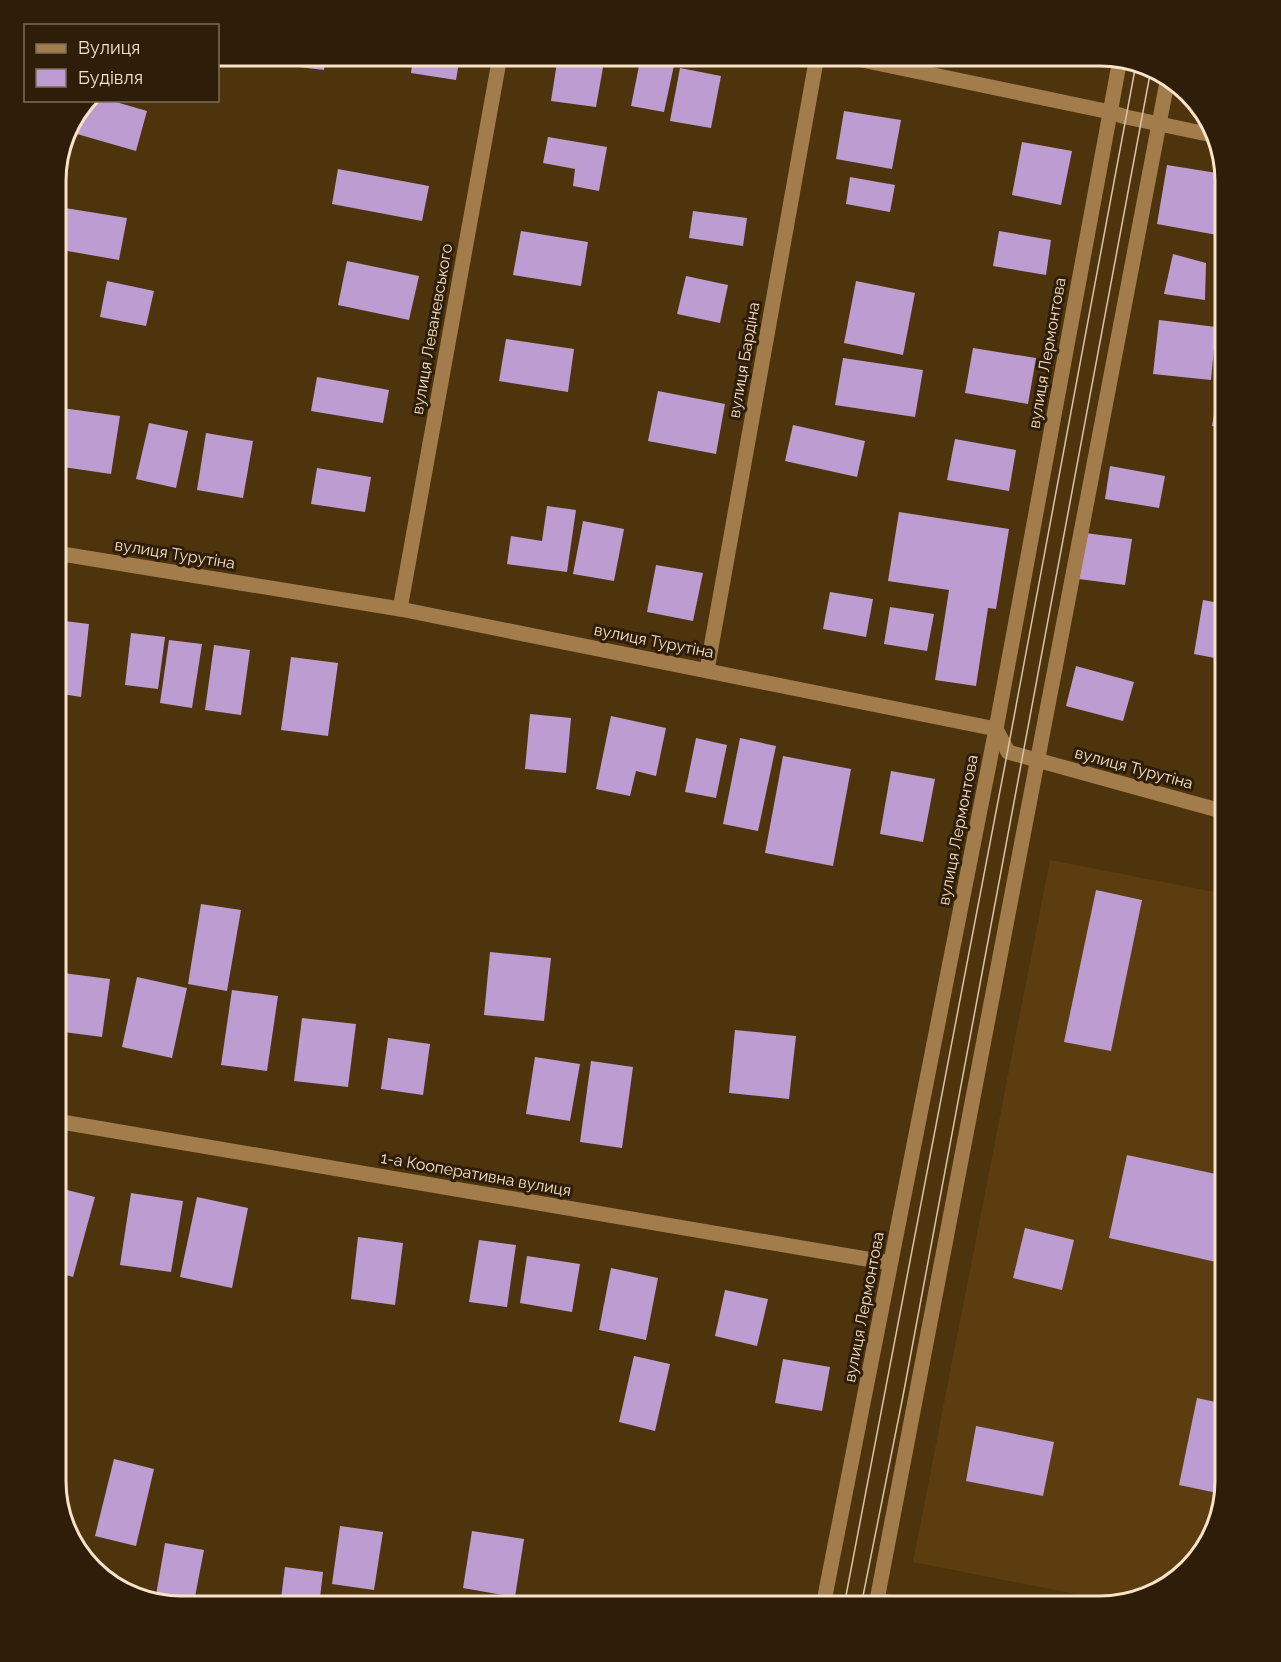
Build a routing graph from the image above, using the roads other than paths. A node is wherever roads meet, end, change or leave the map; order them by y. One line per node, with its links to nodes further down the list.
1 (498, 66): 10 (street, вулиця Леваневського)
2 (815, 66): 11 (street, вулиця Бардіна)
3 (891, 66): 6 (street)
4 (1118, 67): 6 (street, вулиця Лермонтова)
5 (1166, 87): 7 (street)
6 (1110, 112): 7 (street); 12 (street, вулиця Лермонтова)
7 (1159, 124): 8 (street); 13 (street)
8 (1204, 133)
9 (66, 555): 10 (street, вулиця Турутіна)
10 (400, 609): 11 (street, вулиця Турутіна)
11 (707, 670): 12 (street, вулиця Турутіна)
12 (996, 729): 13 (street, вулиця Турутіна); 16 (street, вулиця Лермонтова)
13 (1037, 760): 14 (street, вулиця Турутіна); 18 (street)
14 (1215, 809)
15 (66, 1123): 16 (street, 1-а Кооперативна вулиця)
16 (891, 1263): 17 (street, вулиця Лермонтова)
17 (825, 1596)
18 (877, 1596)

